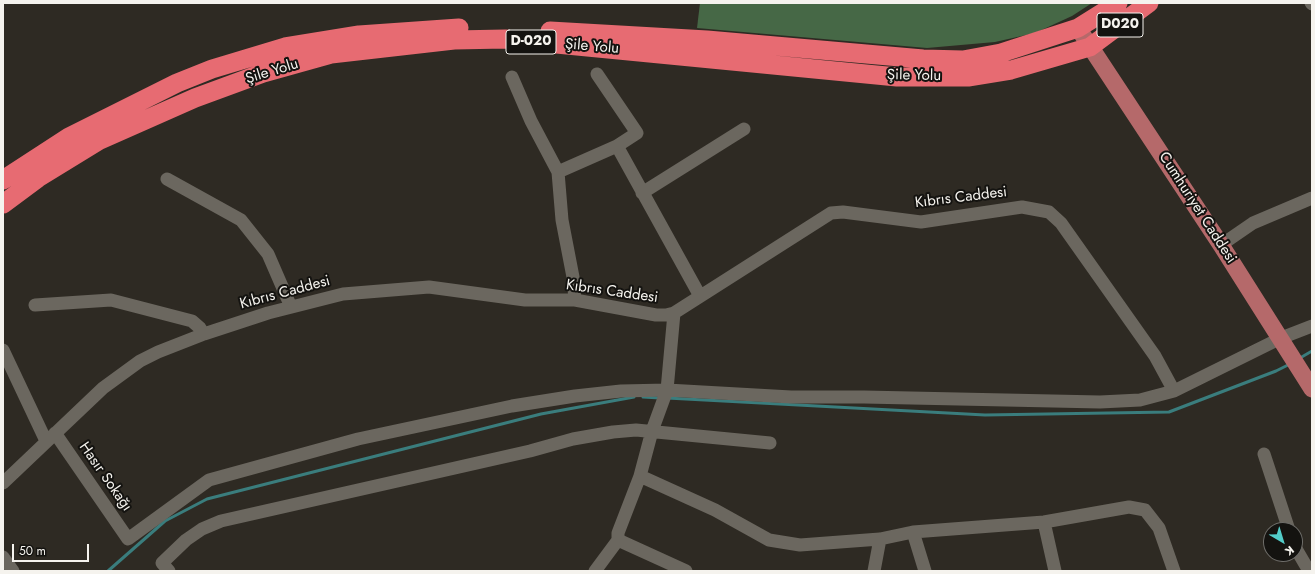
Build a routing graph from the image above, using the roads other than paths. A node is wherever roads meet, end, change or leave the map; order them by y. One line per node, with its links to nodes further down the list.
1 (1118, 3): 3 (highway, Şile Yolu / D020)
2 (1149, 3): 4 (highway, Şile Yolu / D020)
3 (1078, 28): 4 (main road, Cumhuriyet Caddesi); 11 (highway, Şile Yolu / D-020)
4 (1090, 46): 14 (highway, Şile Yolu / D-020); 15 (main road, Cumhuriyet Caddesi)
5 (597, 74): 8 (street)
6 (512, 77): 9 (street)
7 (744, 129): 12 (street)
8 (617, 146): 9 (street); 12 (street)
9 (558, 172): 17 (street)
10 (167, 179): 19 (street)
11 (3, 180)
12 (642, 193): 16 (street)
13 (1312, 198): 15 (street)
14 (3, 204)
15 (1221, 245): 23 (main road, Cumhuriyet Caddesi)
16 (700, 296): 20 (street, Kıbrıs Caddesi); 27 (street, Kıbrıs Caddesi)
17 (575, 300): 19 (street, Kıbrıs Caddesi); 20 (street, Kıbrıs Caddesi)
18 (35, 305): 22 (street)
19 (291, 307): 22 (street, Kıbrıs Caddesi)
20 (674, 312): 26 (street)
21 (1312, 326): 23 (street)
22 (204, 334): 29 (street, Kıbrıs Caddesi)
23 (1284, 343): 25 (main road, Cumhuriyet Caddesi); 27 (street)
24 (3, 350): 29 (street, Hasır Sokağı)
25 (1312, 389)
26 (668, 390): 27 (street); 28 (street); 29 (street, Hasır Sokağı)
27 (1174, 391)
28 (652, 431): 30 (street); 32 (street); 42 (street)
29 (51, 437): 33 (street, Kıbrıs Caddesi)
30 (770, 443)
31 (1264, 454): 35 (street)
32 (640, 476): 37 (street); 38 (street)
33 (3, 483)
34 (1044, 522): 36 (street); 47 (street); 48 (street)
35 (1286, 522)
36 (913, 532): 37 (street); 46 (street)
37 (880, 539): 45 (street)
38 (618, 540): 43 (street); 44 (street)
39 (3, 557): 41 (street)
40 (1303, 561): 49 (street)
41 (13, 571)
42 (169, 571)
43 (595, 571)
44 (686, 571)
45 (874, 571)
46 (925, 571)
47 (1055, 571)
48 (1174, 571)
49 (1309, 571)

